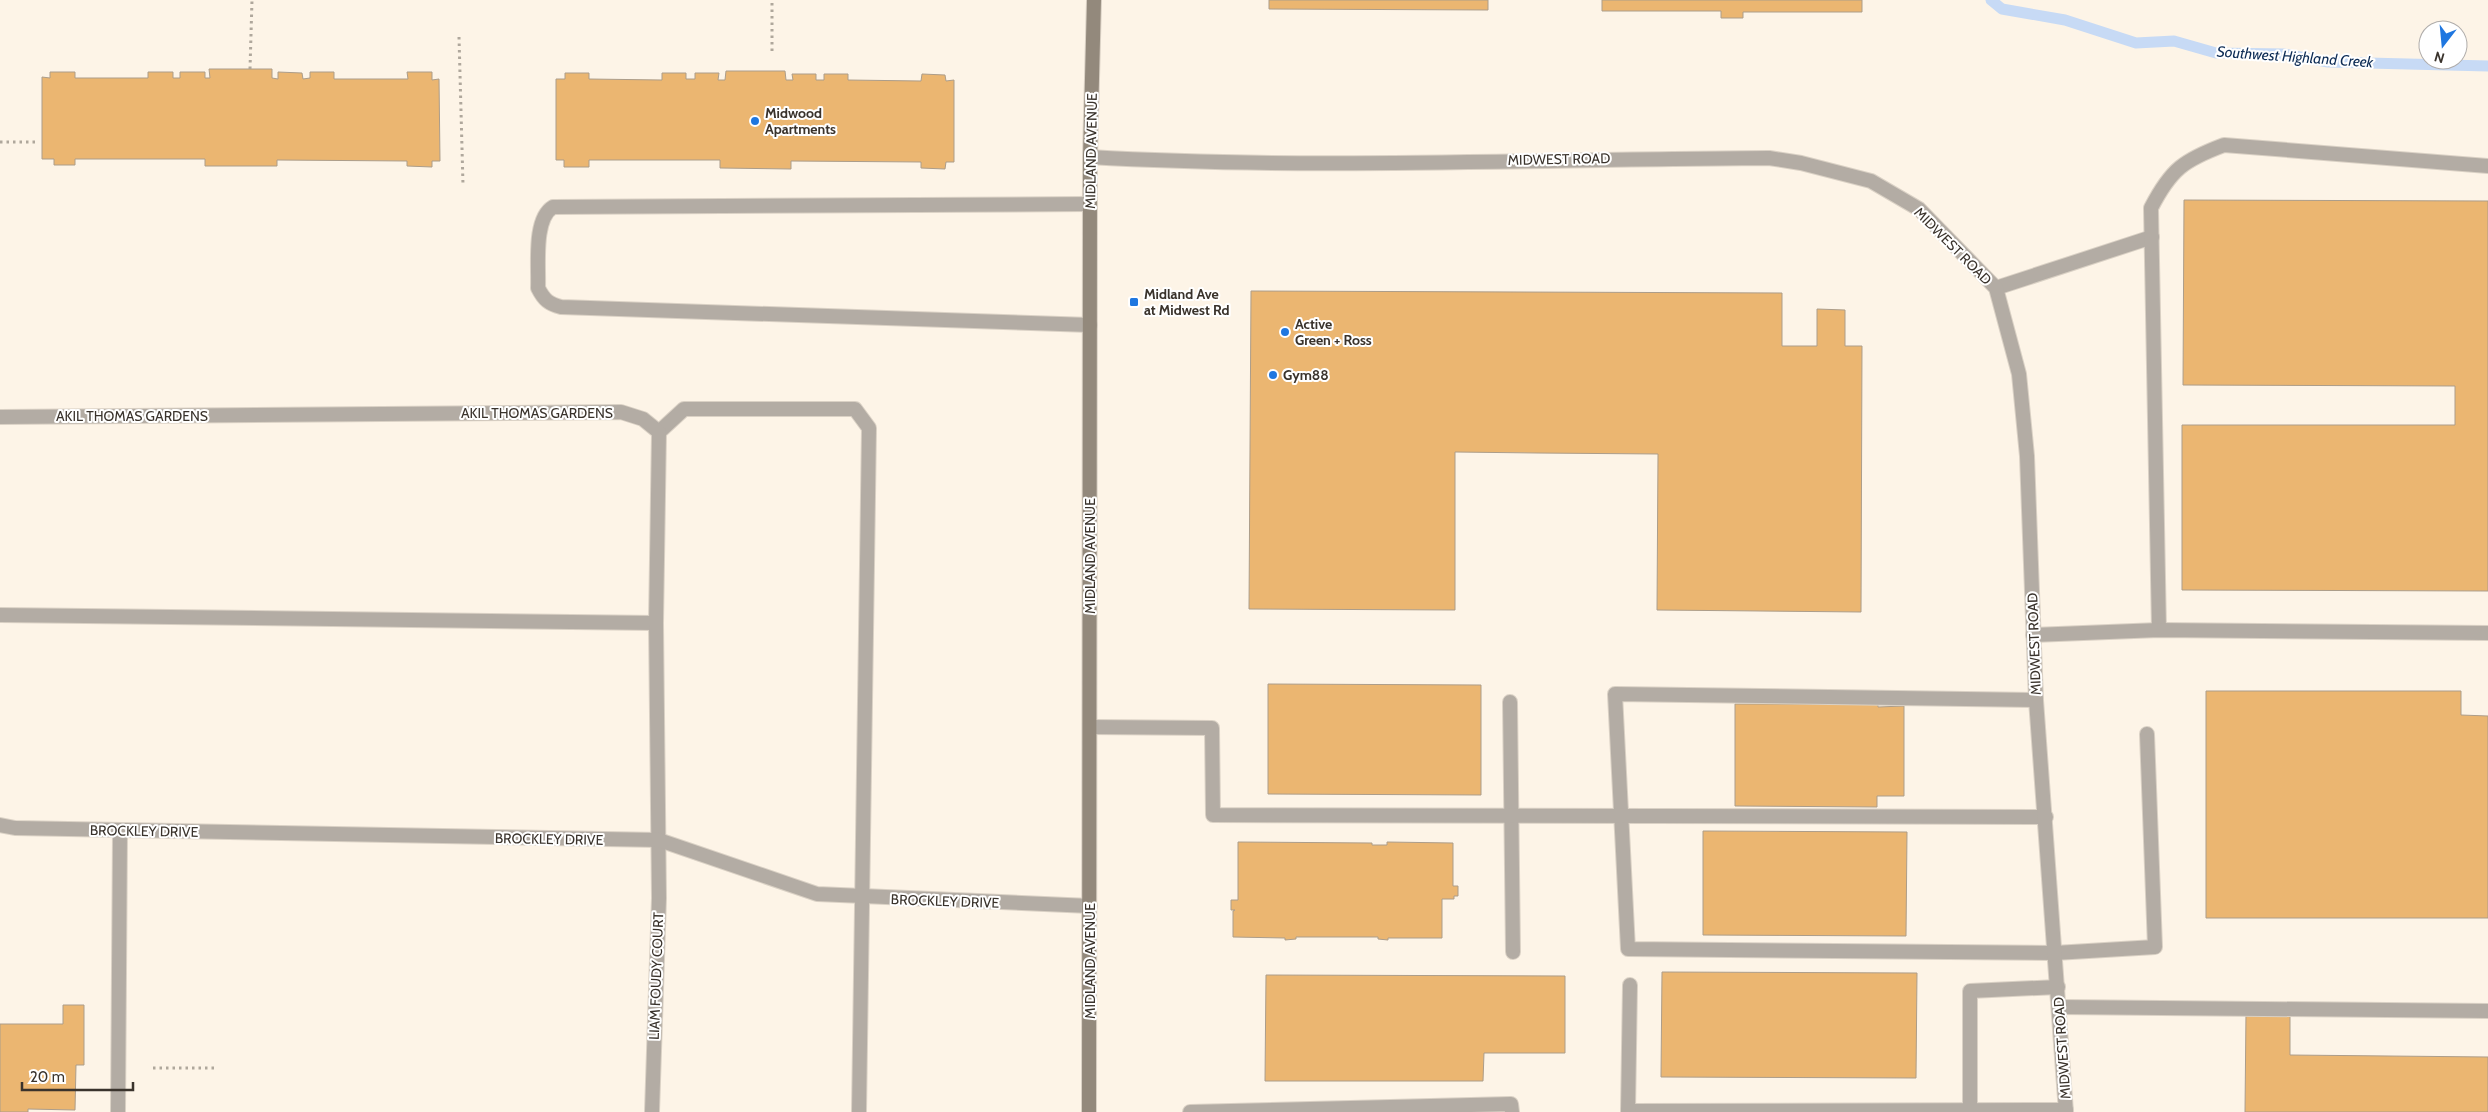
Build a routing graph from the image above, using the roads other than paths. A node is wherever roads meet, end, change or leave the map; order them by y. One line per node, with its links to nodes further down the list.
1 (1094, 0): 2 (main road, MIDLAND AVENUE)
2 (1090, 157): 4 (main road, MIDLAND AVENUE); 6 (street, MIDWEST ROAD)
3 (2488, 166): 5 (street)
4 (1090, 204): 7 (main road, MIDLAND AVENUE); 7 (street)
5 (2152, 238): 6 (street); 12 (street)
6 (1996, 288): 14 (street, MIDWEST ROAD)
7 (1090, 325): 17 (main road, MIDLAND AVENUE)
8 (0, 416): 9 (street, AKIL THOMAS GARDENS)
9 (659, 432): 11 (street); 25 (street)
10 (0, 614): 11 (street)
11 (656, 623): 24 (street)
12 (2159, 630): 13 (street); 14 (street)
13 (2488, 632)
14 (2033, 635): 15 (street, MIDWEST ROAD)
15 (2036, 700): 20 (street); 21 (street, MIDWEST ROAD)
16 (1510, 702): 19 (street)
17 (1090, 727): 19 (street); 26 (main road, MIDLAND AVENUE)
18 (2147, 734): 28 (street)
19 (1512, 814): 20 (street); 27 (street)
20 (1620, 814): 21 (street); 28 (street)
21 (2046, 816): 28 (street, MIDWEST ROAD)
22 (0, 825): 23 (street, BROCKLEY DRIVE)
23 (120, 831): 24 (street, BROCKLEY DRIVE); 36 (street)
24 (659, 840): 25 (street, BROCKLEY DRIVE); 37 (street, LIAM FOUDY COURT)
25 (864, 897): 26 (street, BROCKLEY DRIVE); 38 (street)
26 (1090, 906): 39 (main road, MIDLAND AVENUE)
27 (1513, 952)
28 (2055, 953): 30 (street, MIDWEST ROAD)
29 (1630, 985): 33 (street)
30 (2058, 987): 31 (street, MIDWEST ROAD); 34 (street)
31 (2060, 1007): 32 (street); 35 (street, MIDWEST ROAD)
32 (2488, 1010)
33 (1628, 1111): 34 (street)
34 (1970, 1111): 35 (street)
35 (2066, 1111)
36 (118, 1112)
37 (652, 1112)
38 (859, 1112)
39 (1090, 1112)
40 (1190, 1112): 41 (street)
41 (1512, 1112)

